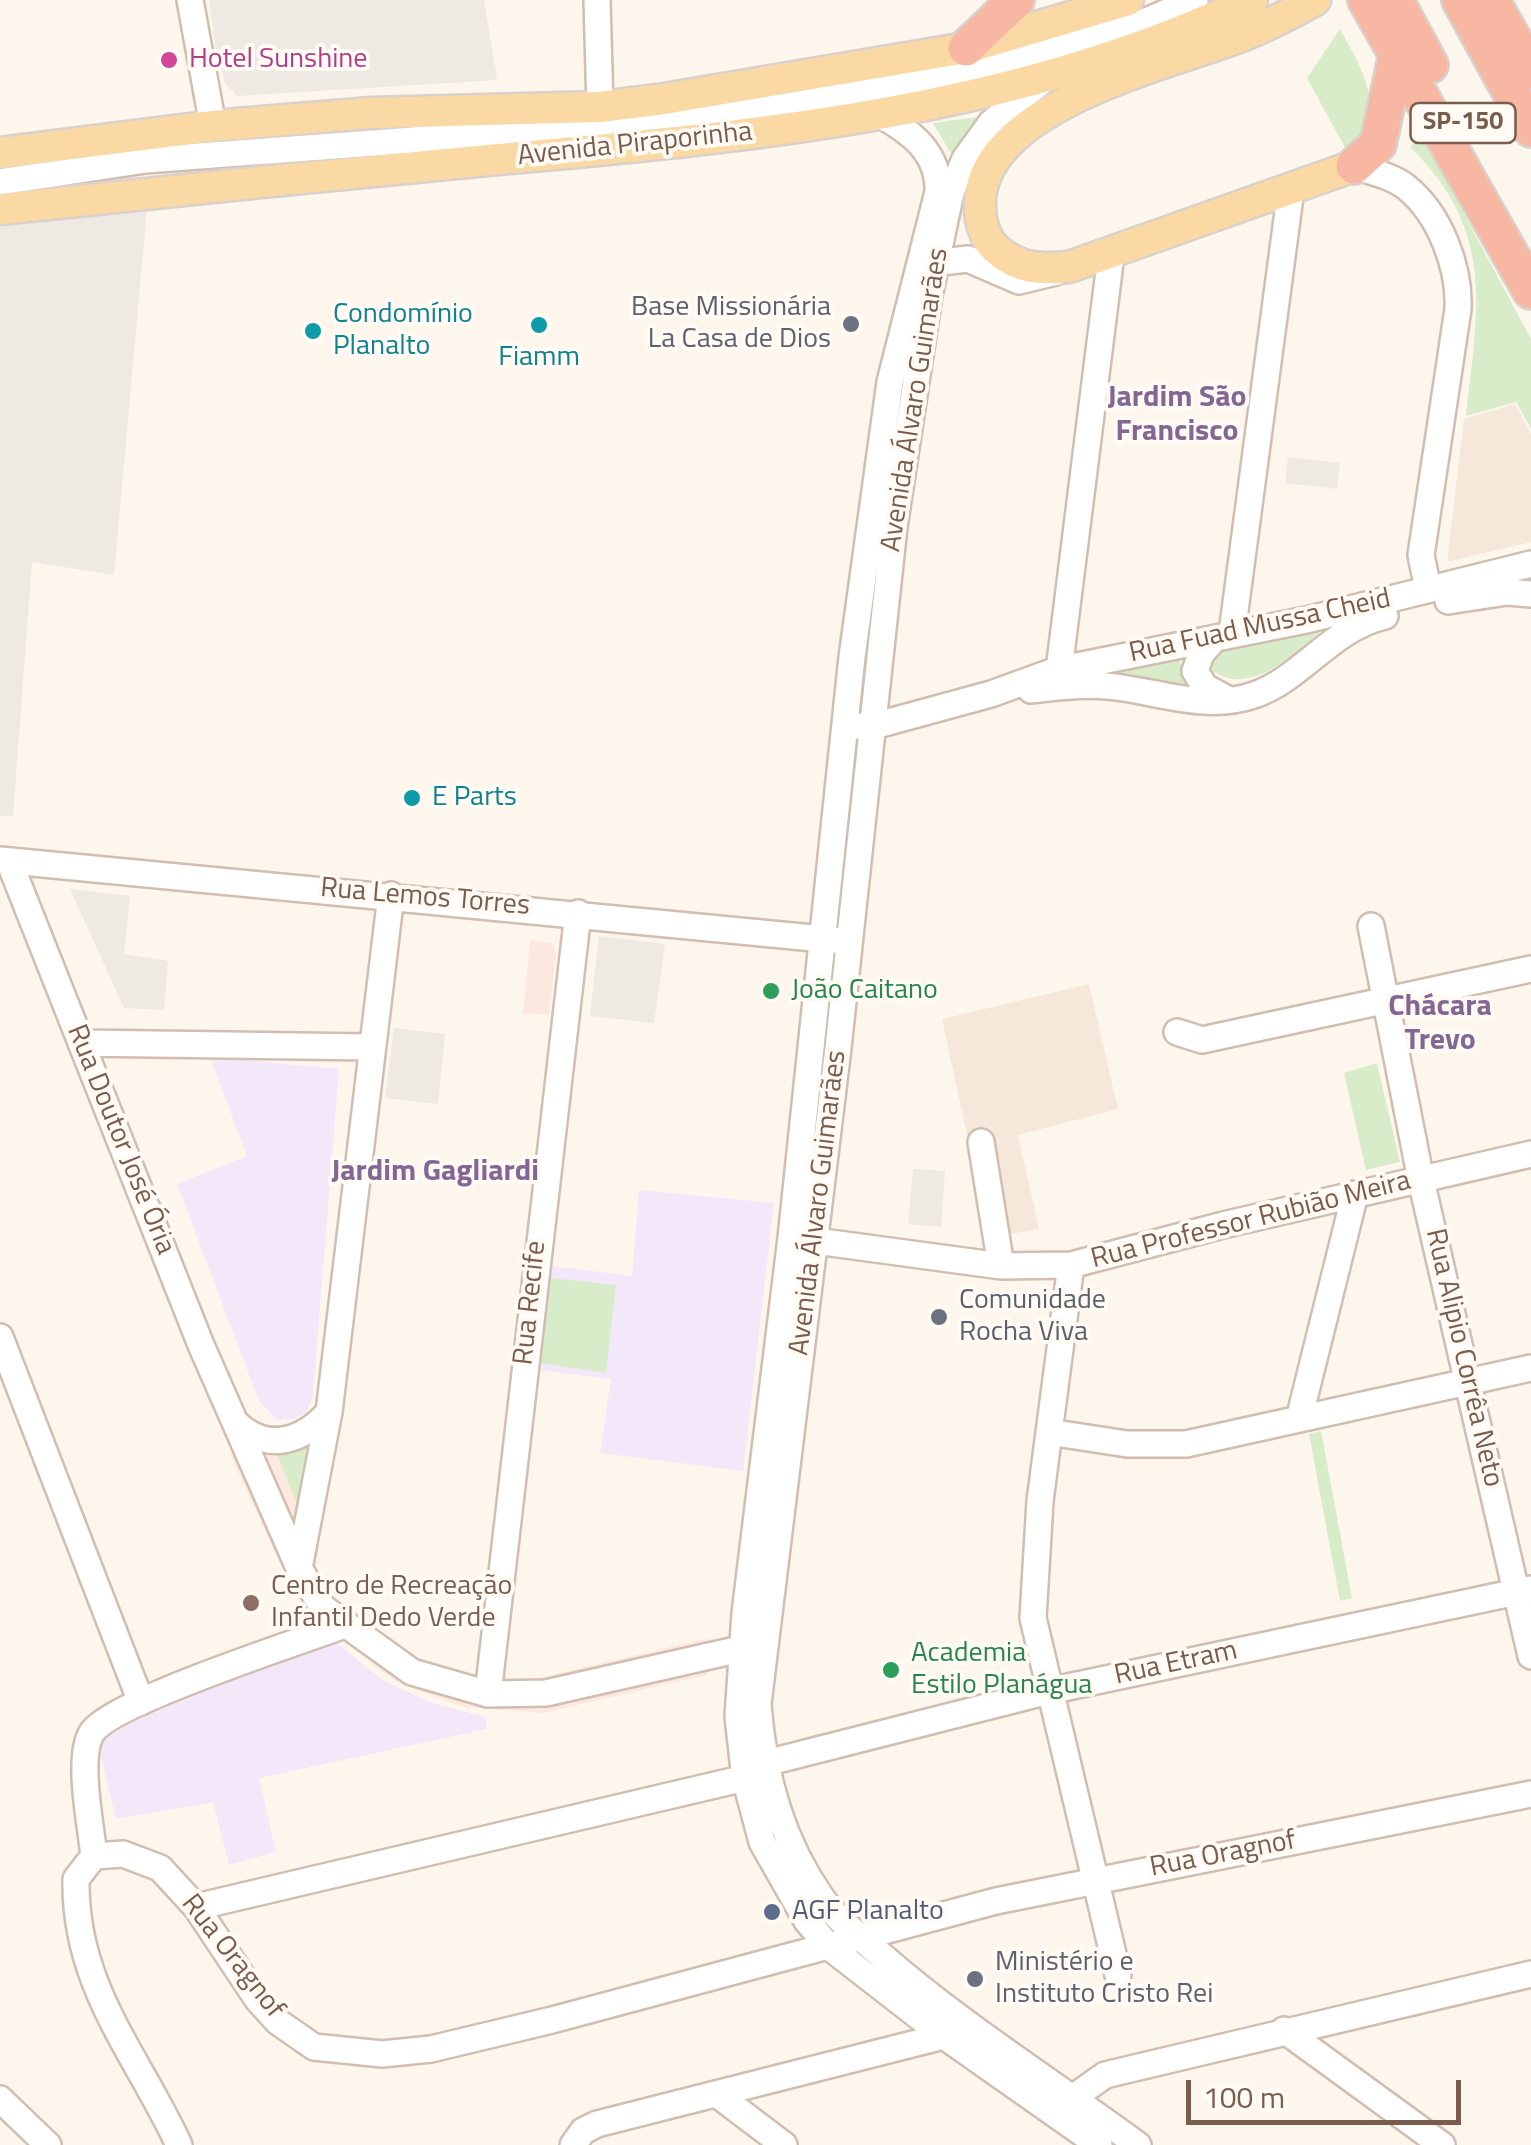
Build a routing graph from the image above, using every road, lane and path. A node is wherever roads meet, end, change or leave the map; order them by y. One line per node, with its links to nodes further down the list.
1 (190, 0): 19 (street)
2 (597, 0): 17 (street)
3 (1016, 0): 12 (highway)
4 (1128, 0): 12 (main road, Avenida Piraporinha)
5 (1196, 0): 23 (street)
6 (1252, 0): 16 (main road, Avenida Piraporinha)
7 (1315, 0): 14 (main road)
8 (1366, 0): 13 (highway)
9 (1394, 0): 27 (highway, SP-150)
10 (1460, 0): 20 (highway, SP-150)
11 (1491, 0): 15 (highway, SP-150)
12 (966, 48): 17 (main road, Avenida Piraporinha)
13 (1397, 54): 22 (highway); 32 (highway)
14 (1170, 61): 16 (main road); 31 (main road, Avenida Álvaro Guimarães)
15 (1531, 71)
16 (1048, 78): 18 (main road, Avenida Piraporinha); 26 (street, Avenida Álvaro Guimarães)
17 (600, 107): 19 (main road, Avenida Piraporinha)
18 (879, 114): 25 (main road, Avenida Piraporinha); 30 (street, Avenida Álvaro Guimarães)
19 (213, 126): 21 (main road, Avenida Piraporinha)
20 (1531, 130)
21 (0, 153)
22 (1354, 166): 24 (main road); 34 (street)
23 (0, 182)
24 (1291, 189): 28 (main road); 36 (street)
25 (0, 209)
26 (948, 213): 29 (street); 30 (street, Avenida Álvaro Guimarães)
27 (1531, 246)
28 (1110, 254): 31 (main road); 37 (street)
29 (976, 261): 30 (street); 31 (street)
30 (928, 264): 40 (street, Avenida Álvaro Guimarães); 41 (street, Avenida Álvaro Guimarães)
31 (1069, 268)
32 (1531, 290)
33 (1531, 564): 34 (street, Rua Fuad Mussa Cheid)
34 (1428, 590): 36 (street, Rua Fuad Mussa Cheid)
35 (1531, 594): 39 (street, Rua Fuad Mussa Cheid)
36 (1223, 636): 37 (street, Rua Fuad Mussa Cheid); 39 (street)
37 (1059, 670): 38 (street, Rua Fuad Mussa Cheid)
38 (992, 694): 39 (street, Rua Fuad Mussa Cheid); 41 (street, Rua Fuad Mussa Cheid)
39 (1231, 700)
40 (843, 724): 41 (street, Rua Fuad Mussa Cheid); 46 (street, Avenida Álvaro Guimarães)
41 (870, 727): 47 (street, Avenida Álvaro Guimarães)
42 (4, 861): 43 (street, Rua Lemos Torres); 51 (street, Rua Doutor José Ória)
43 (391, 895): 44 (street, Rua Lemos Torres); 52 (street)
44 (578, 913): 46 (street, Rua Lemos Torres); 75 (street, Rua Recife)
45 (1371, 926): 49 (street, Rua Alipio Corrêa Neto)
46 (821, 938): 47 (street, Rua Lemos Torres); 53 (street, Avenida Álvaro Guimarães)
47 (849, 942): 54 (street, Avenida Álvaro Guimarães)
48 (1531, 969): 49 (street)
49 (1386, 1000): 50 (street); 57 (street, Rua Alipio Corrêa Neto)
50 (1177, 1032)
51 (81, 1043): 52 (street); 66 (street, Rua Doutor José Ória)
52 (371, 1047): 65 (street)
53 (805, 1097): 54 (street); 59 (street, Avenida Álvaro Guimarães)
54 (832, 1100): 59 (street, Avenida Álvaro Guimarães)
55 (981, 1142): 61 (street)
56 (1531, 1154): 57 (street, Rua Professor Rubião Meira)
57 (1421, 1180): 58 (street, Rua Professor Rubião Meira); 64 (street, Rua Alipio Corrêa Neto)
58 (1356, 1194): 60 (street, Rua Professor Rubião Meira); 67 (street)
59 (803, 1239): 61 (street, Rua Professor Rubião Meira); 72 (street, Avenida Álvaro Guimarães)
60 (1070, 1265): 61 (street, Rua Professor Rubião Meira); 68 (street)
61 (1001, 1266)
62 (0, 1336): 76 (street)
63 (1531, 1368): 64 (street)
64 (1467, 1383): 67 (street); 70 (street, Rua Alipio Corrêa Neto)
65 (329, 1412): 66 (street); 69 (street)
66 (232, 1419): 69 (street, Rua Doutor José Ória)
67 (1299, 1419): 68 (street)
68 (1049, 1432): 74 (street)
69 (299, 1568): 71 (street, Rua Doutor José Ória)
70 (1524, 1590): 73 (street, Rua Alipio Corrêa Neto); 74 (street, Rua Etram)
71 (342, 1626): 75 (street, Rua Doutor José Ória); 76 (street)
72 (753, 1646): 75 (street, Rua Doutor José Ória); 77 (street, Avenida Álvaro Guimarães)
73 (1531, 1656)
74 (1049, 1691): 77 (street, Rua Etram); 80 (street)
75 (488, 1694)
76 (141, 1702): 79 (street)
77 (755, 1771): 81 (street, Rua Etram); 83 (street, Avenida Álvaro Guimarães); 84 (street, Avenida Álvaro Guimarães)
78 (1531, 1794): 80 (street, Rua Oragnof)
79 (94, 1856): 81 (street, Rua Oragnof); 94 (street)
80 (1097, 1879): 82 (street, Rua Oragnof); 85 (street)
81 (196, 1907): 84 (street, Rua Oragnof)
82 (917, 1923): 83 (street, Rua Oragnof); 87 (street)
83 (860, 1937): 84 (street, Rua Oragnof); 87 (street, Avenida Álvaro Guimarães)
84 (828, 1946): 89 (street, Avenida Álvaro Guimarães)
85 (1118, 1974)
86 (1531, 1974): 88 (street)
87 (905, 1976): 92 (street, Avenida Álvaro Guimarães)
88 (1284, 2030): 92 (street); 99 (street)
89 (944, 2036): 90 (street); 92 (street, Avenida Álvaro Guimarães)
90 (718, 2095): 95 (street); 96 (street)
91 (0, 2099): 93 (street)
92 (1067, 2107): 97 (street, Avenida Álvaro Guimarães); 98 (street, Avenida Álvaro Guimarães)
93 (48, 2145)
94 (179, 2145)
95 (573, 2145)
96 (784, 2145)
97 (1099, 2145)
98 (1138, 2145)
99 (1442, 2145)

